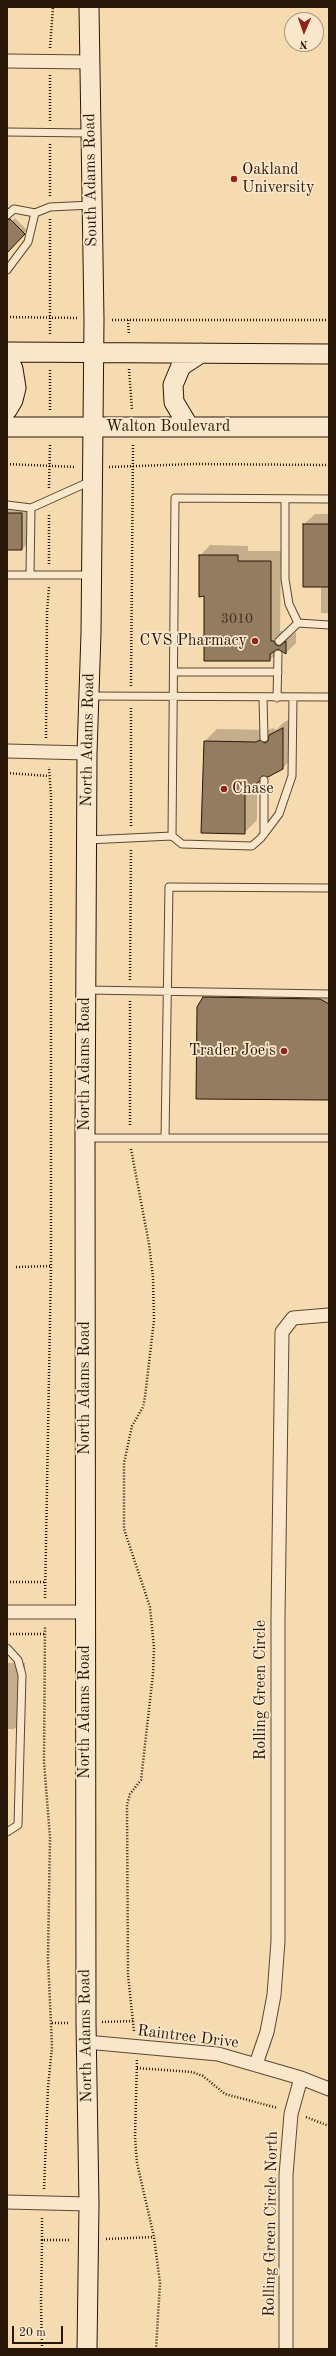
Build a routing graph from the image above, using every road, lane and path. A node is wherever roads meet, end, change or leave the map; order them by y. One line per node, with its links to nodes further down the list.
1 (53, 7): 3 (path)
2 (89, 7): 5 (street, South Adams Road)
3 (50, 49)
4 (7, 61): 5 (street)
5 (89, 62): 7 (street, South Adams Road)
6 (7, 132): 7 (lane)
7 (89, 133): 8 (street, South Adams Road)
8 (92, 205): 9 (lane); 19 (street, South Adams Road)
9 (35, 213): 10 (lane); 11 (lane)
10 (7, 215)
11 (7, 270)
12 (7, 317): 13 (path)
13 (50, 317): 14 (path); 16 (path)
14 (63, 317)
15 (329, 320): 17 (path)
16 (50, 330)
17 (128, 334)
18 (7, 352): 19 (street)
19 (92, 352): 20 (street); 31 (street, South Adams Road)
20 (201, 353): 21 (street); 29 (street)
21 (329, 354)
22 (7, 356): 25 (street)
23 (50, 362): 26 (path)
24 (128, 365): 27 (path)
25 (7, 410)
26 (50, 415)
27 (132, 416)
28 (7, 427): 31 (street, Walton Boulevard)
29 (189, 427): 30 (street, Walton Boulevard); 31 (street, Walton Boulevard)
30 (329, 427)
31 (92, 428): 38 (street, North Adams Road)
32 (50, 448): 36 (path)
33 (133, 448): 37 (path)
34 (7, 464): 36 (path)
35 (329, 465): 37 (path)
36 (49, 466): 41 (path)
37 (132, 466): 55 (path)
38 (92, 481): 41 (lane); 47 (street, North Adams Road)
39 (285, 499): 40 (lane); 48 (lane); 52 (lane)
40 (329, 499)
41 (49, 500): 43 (lane); 46 (path)
42 (7, 505): 43 (lane)
43 (31, 508): 45 (lane)
44 (7, 575): 45 (lane)
45 (30, 575): 46 (lane)
46 (49, 575): 47 (lane); 61 (path)
47 (90, 575): 54 (street, North Adams Road)
48 (298, 623): 49 (lane); 50 (lane)
49 (329, 625)
50 (279, 641)
51 (278, 654): 53 (lane)
52 (174, 672): 53 (lane); 56 (lane)
53 (278, 672): 59 (lane)
54 (89, 696): 55 (lane); 64 (street, North Adams Road)
55 (131, 696): 56 (lane); 71 (path)
56 (174, 697): 58 (lane); 70 (lane)
57 (329, 697): 60 (lane)
58 (263, 698): 59 (lane); 62 (lane)
59 (277, 698): 60 (lane)
60 (293, 698): 69 (lane)
61 (46, 738)
62 (264, 738)
63 (7, 751): 64 (street)
64 (87, 753): 72 (street, North Adams Road)
65 (49, 769): 67 (path)
66 (7, 773): 67 (path)
67 (49, 776): 83 (path)
68 (264, 780): 69 (lane)
69 (264, 834): 70 (lane)
70 (172, 836): 71 (lane)
71 (131, 838): 72 (lane); 75 (path)
72 (86, 840): 74 (street, North Adams Road)
73 (329, 888): 76 (lane)
74 (86, 990): 75 (lane); 78 (street, North Adams Road)
75 (130, 991): 76 (lane); 79 (path)
76 (168, 991): 77 (lane); 80 (lane)
77 (329, 994)
78 (85, 1138): 79 (lane); 89 (street, North Adams Road)
79 (130, 1138): 80 (lane); 93 (path)
80 (165, 1138): 81 (lane)
81 (329, 1138)
82 (16, 1266): 83 (path)
83 (51, 1266): 86 (path)
84 (329, 1315): 99 (street, Rolling Green Circle)
85 (7, 1582): 86 (path)
86 (45, 1582): 87 (path)
87 (45, 1591)
88 (7, 1612): 89 (street)
89 (85, 1612): 97 (street, North Adams Road)
90 (7, 1634): 95 (path)
91 (7, 1648): 92 (lane)
92 (7, 1832)
93 (133, 2021): 94 (path); 98 (path)
94 (117, 2022)
95 (52, 2023): 96 (path); 105 (path)
96 (62, 2024)
97 (86, 2042): 98 (street, Raintree Drive); 107 (street, North Adams Road)
98 (136, 2047): 99 (street, Raintree Drive); 100 (path)
99 (256, 2064): 101 (street, Raintree Drive)
100 (137, 2068): 103 (path); 109 (path)
101 (301, 2078): 102 (street, Raintree Drive); 103 (street, Rolling Green Circle North)
102 (329, 2089)
103 (292, 2112): 104 (path); 116 (street, Rolling Green Circle North)
104 (329, 2126)
105 (44, 2189)
106 (7, 2202): 107 (street)
107 (89, 2204): 114 (street, North Adams Road)
108 (42, 2218): 111 (path)
109 (154, 2237): 110 (path); 115 (path)
110 (109, 2239)
111 (42, 2240): 112 (path); 113 (path)
112 (63, 2240)
113 (42, 2349)
114 (87, 2349)
115 (156, 2349)
116 (286, 2349)

